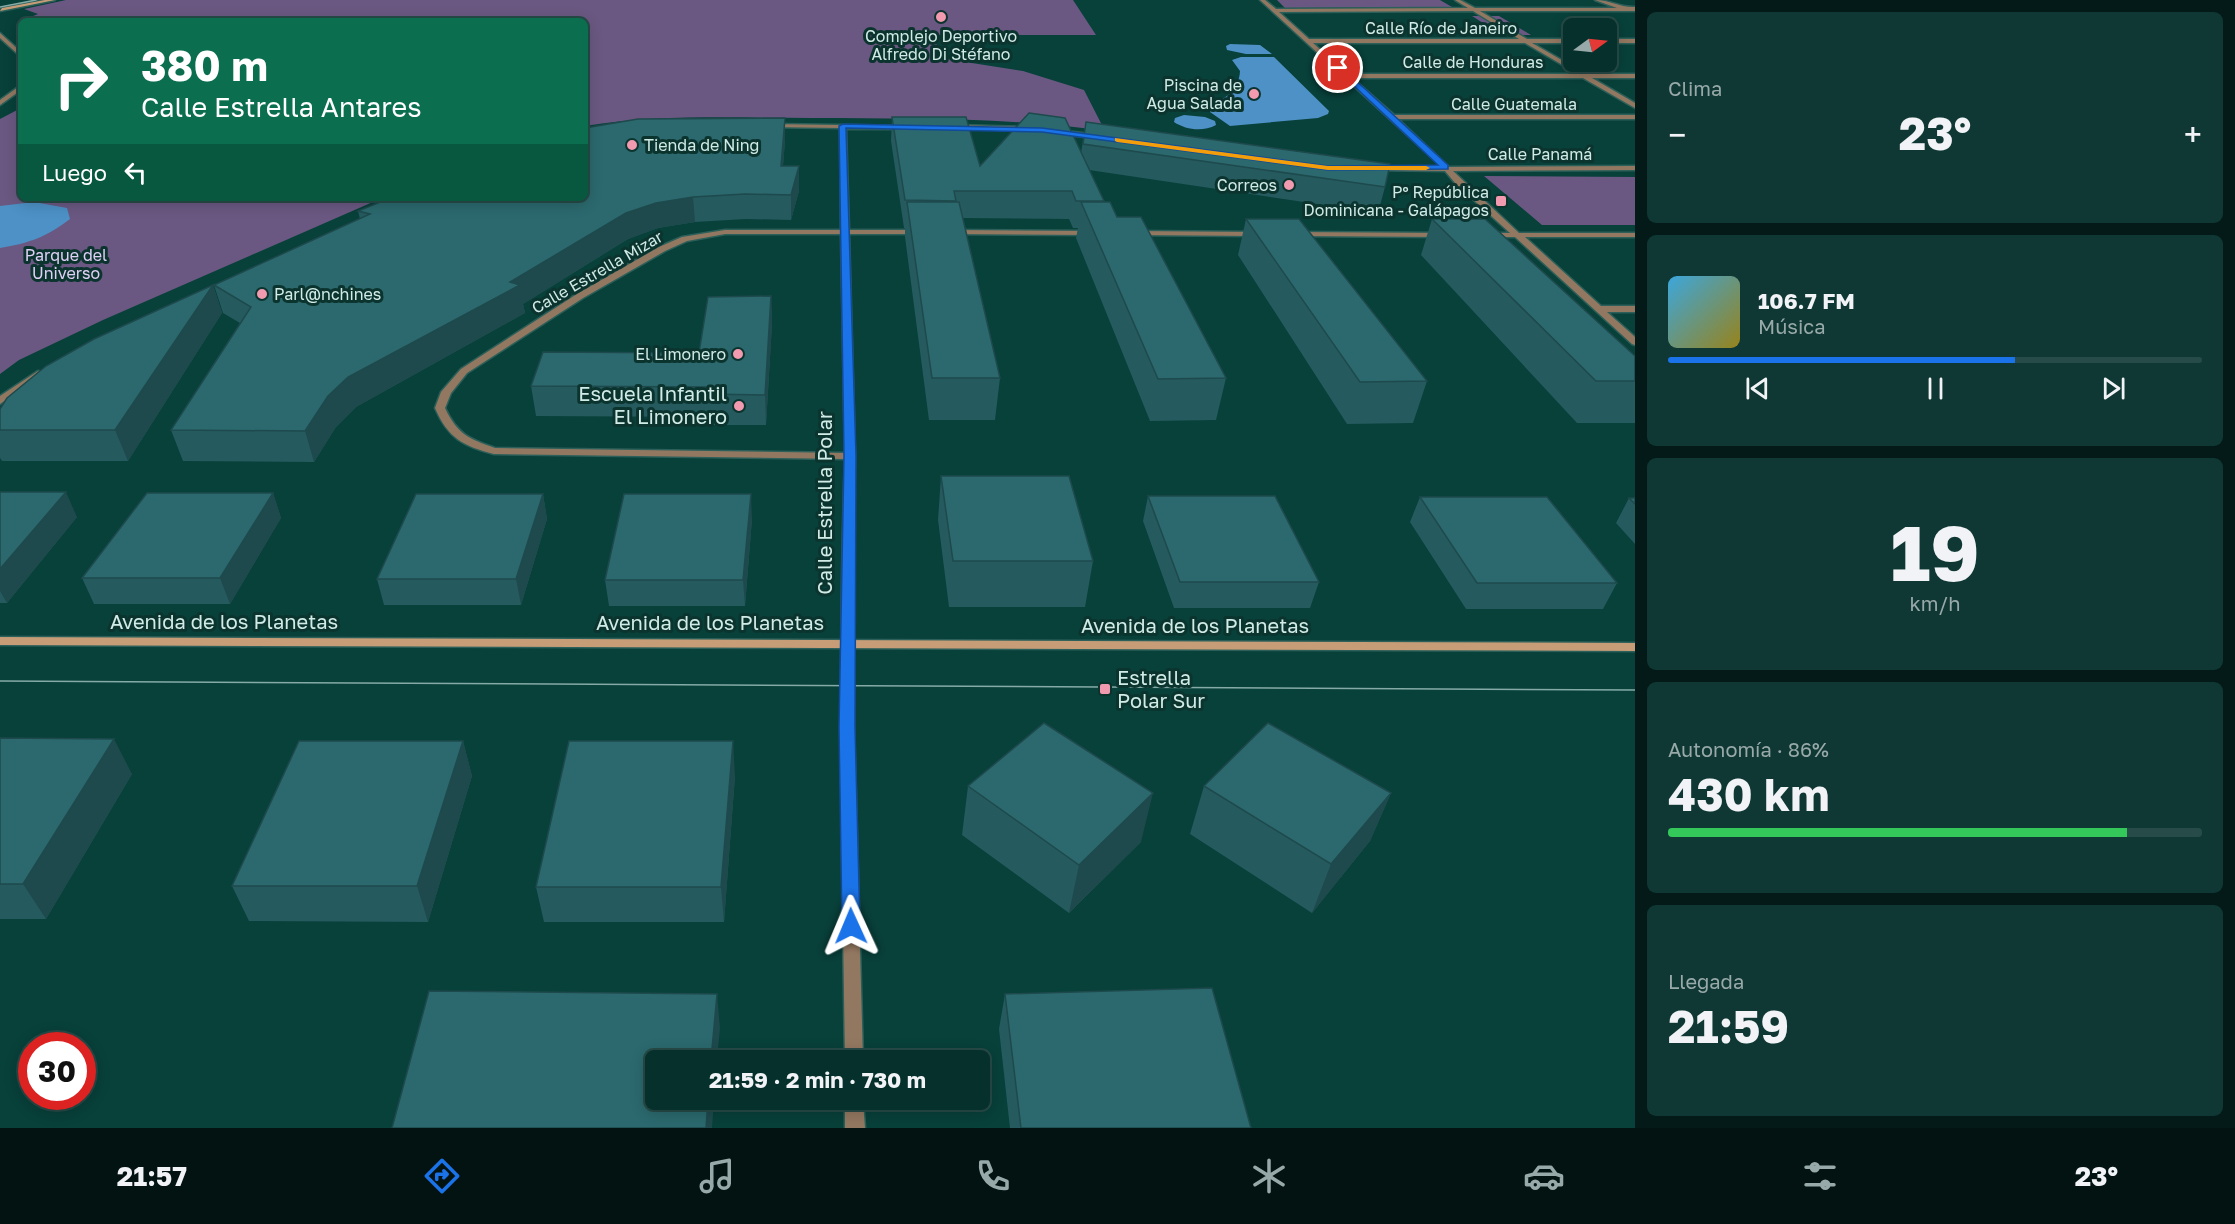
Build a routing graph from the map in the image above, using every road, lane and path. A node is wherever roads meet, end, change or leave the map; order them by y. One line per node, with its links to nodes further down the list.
1 (53, 0): 5 (street)
2 (1262, 0): 8 (street)
3 (1457, 0): 9 (street)
4 (1597, 0): 6 (street)
5 (1, 10)
6 (1628, 10): 7 (street); 9 (street)
7 (1635, 10)
8 (1274, 11): 9 (street); 11 (street)
9 (1476, 11): 15 (street)
10 (0, 34): 16 (street)
11 (1308, 41): 15 (street, Calle Río de Janeiro); 17 (street)
12 (1563, 41): 15 (street, Calle Río de Janeiro)
13 (1617, 41): 14 (street)
14 (1635, 41)
15 (1525, 42): 18 (street)
16 (18, 53)
17 (1347, 76): 18 (street, Calle de Honduras); 23 (street)
18 (1584, 76): 19 (street, Calle de Honduras); 22 (street)
19 (1635, 76)
20 (18, 89): 21 (street)
21 (0, 103)
22 (1635, 106)
23 (1393, 117): 24 (street, Calle Guatemala); 30 (street)
24 (1635, 117)
25 (759, 126): 26 (street)
26 (843, 126): 27 (street); 33 (street, Calle Estrella Polar)
27 (917, 127)
28 (950, 127): 29 (street)
29 (1112, 139)
30 (1446, 167): 31 (street, Calle Panamá); 32 (street, Calle Panamá); 43 (street)
31 (1635, 168)
32 (1361, 169)
33 (845, 232): 34 (street, Calle Estrella Mizar); 49 (street, Calle Estrella Polar); 49 (street, Calle Estrella Mizar)
34 (926, 232)
35 (938, 232): 36 (street)
36 (1103, 233)
37 (1127, 233): 38 (street)
38 (1270, 234)
39 (1282, 234): 40 (street)
40 (1453, 235)
41 (1475, 235): 43 (street)
42 (1635, 235): 43 (street)
43 (1518, 236): 44 (street)
44 (1599, 309): 45 (street); 46 (street)
45 (1635, 309)
46 (1635, 342)
47 (45, 370): 48 (street)
48 (0, 401)
49 (850, 456): 51 (street, Calle Estrella Polar)
50 (0, 641): 51 (street, Avenida de los Planetas)
51 (847, 643): 52 (street, Avenida de los Planetas); 53 (street, Calle Estrella Polar)
52 (1635, 647)
53 (854, 1050)
54 (854, 1110): 55 (street)
55 (855, 1128)

